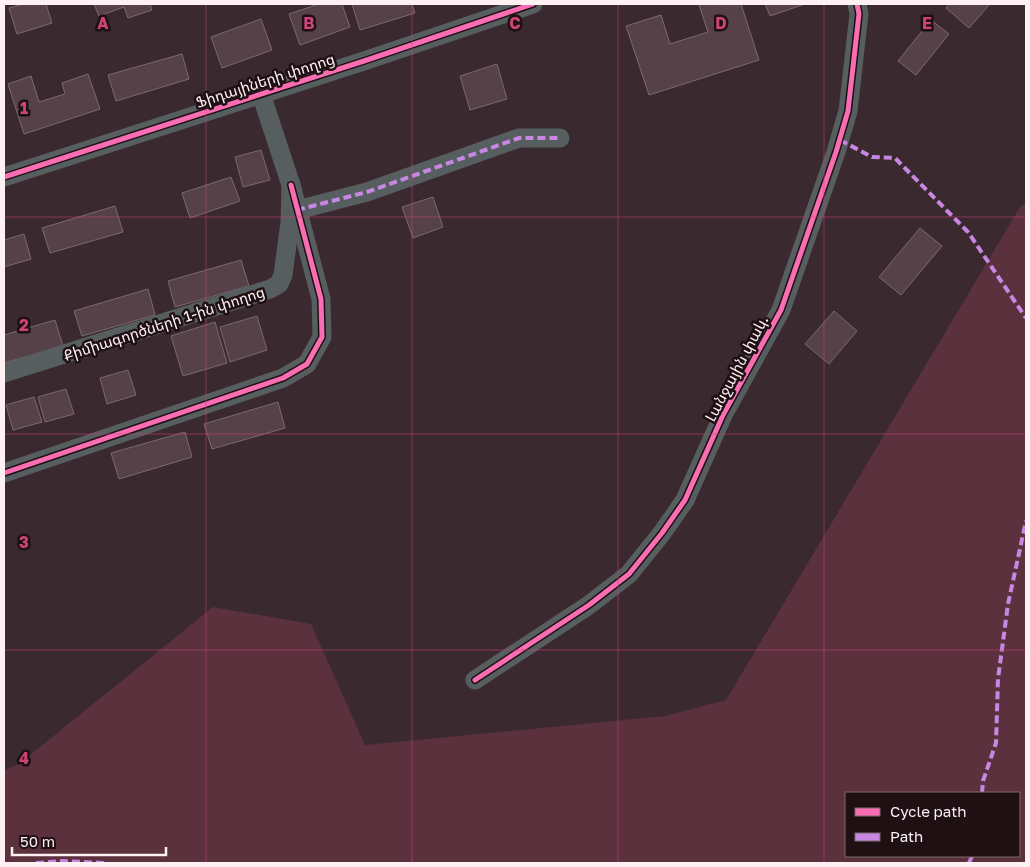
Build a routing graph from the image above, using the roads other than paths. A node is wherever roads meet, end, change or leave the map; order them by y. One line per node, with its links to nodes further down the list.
1 (533, 4): 3 (street, Ֆիդայիների փողոց)
2 (858, 4): 10 (street, Լանջային փակ.)
3 (261, 94): 5 (street, Ֆիդայիների փողոց); 6 (street, Քիմիագործների 1-ին փողոց)
4 (560, 138): 7 (street)
5 (4, 177)
6 (291, 185): 7 (street); 8 (street, Քիմիագործների 1-ին փողոց)
7 (297, 210): 9 (street)
8 (4, 373)
9 (4, 473)
10 (476, 680)

